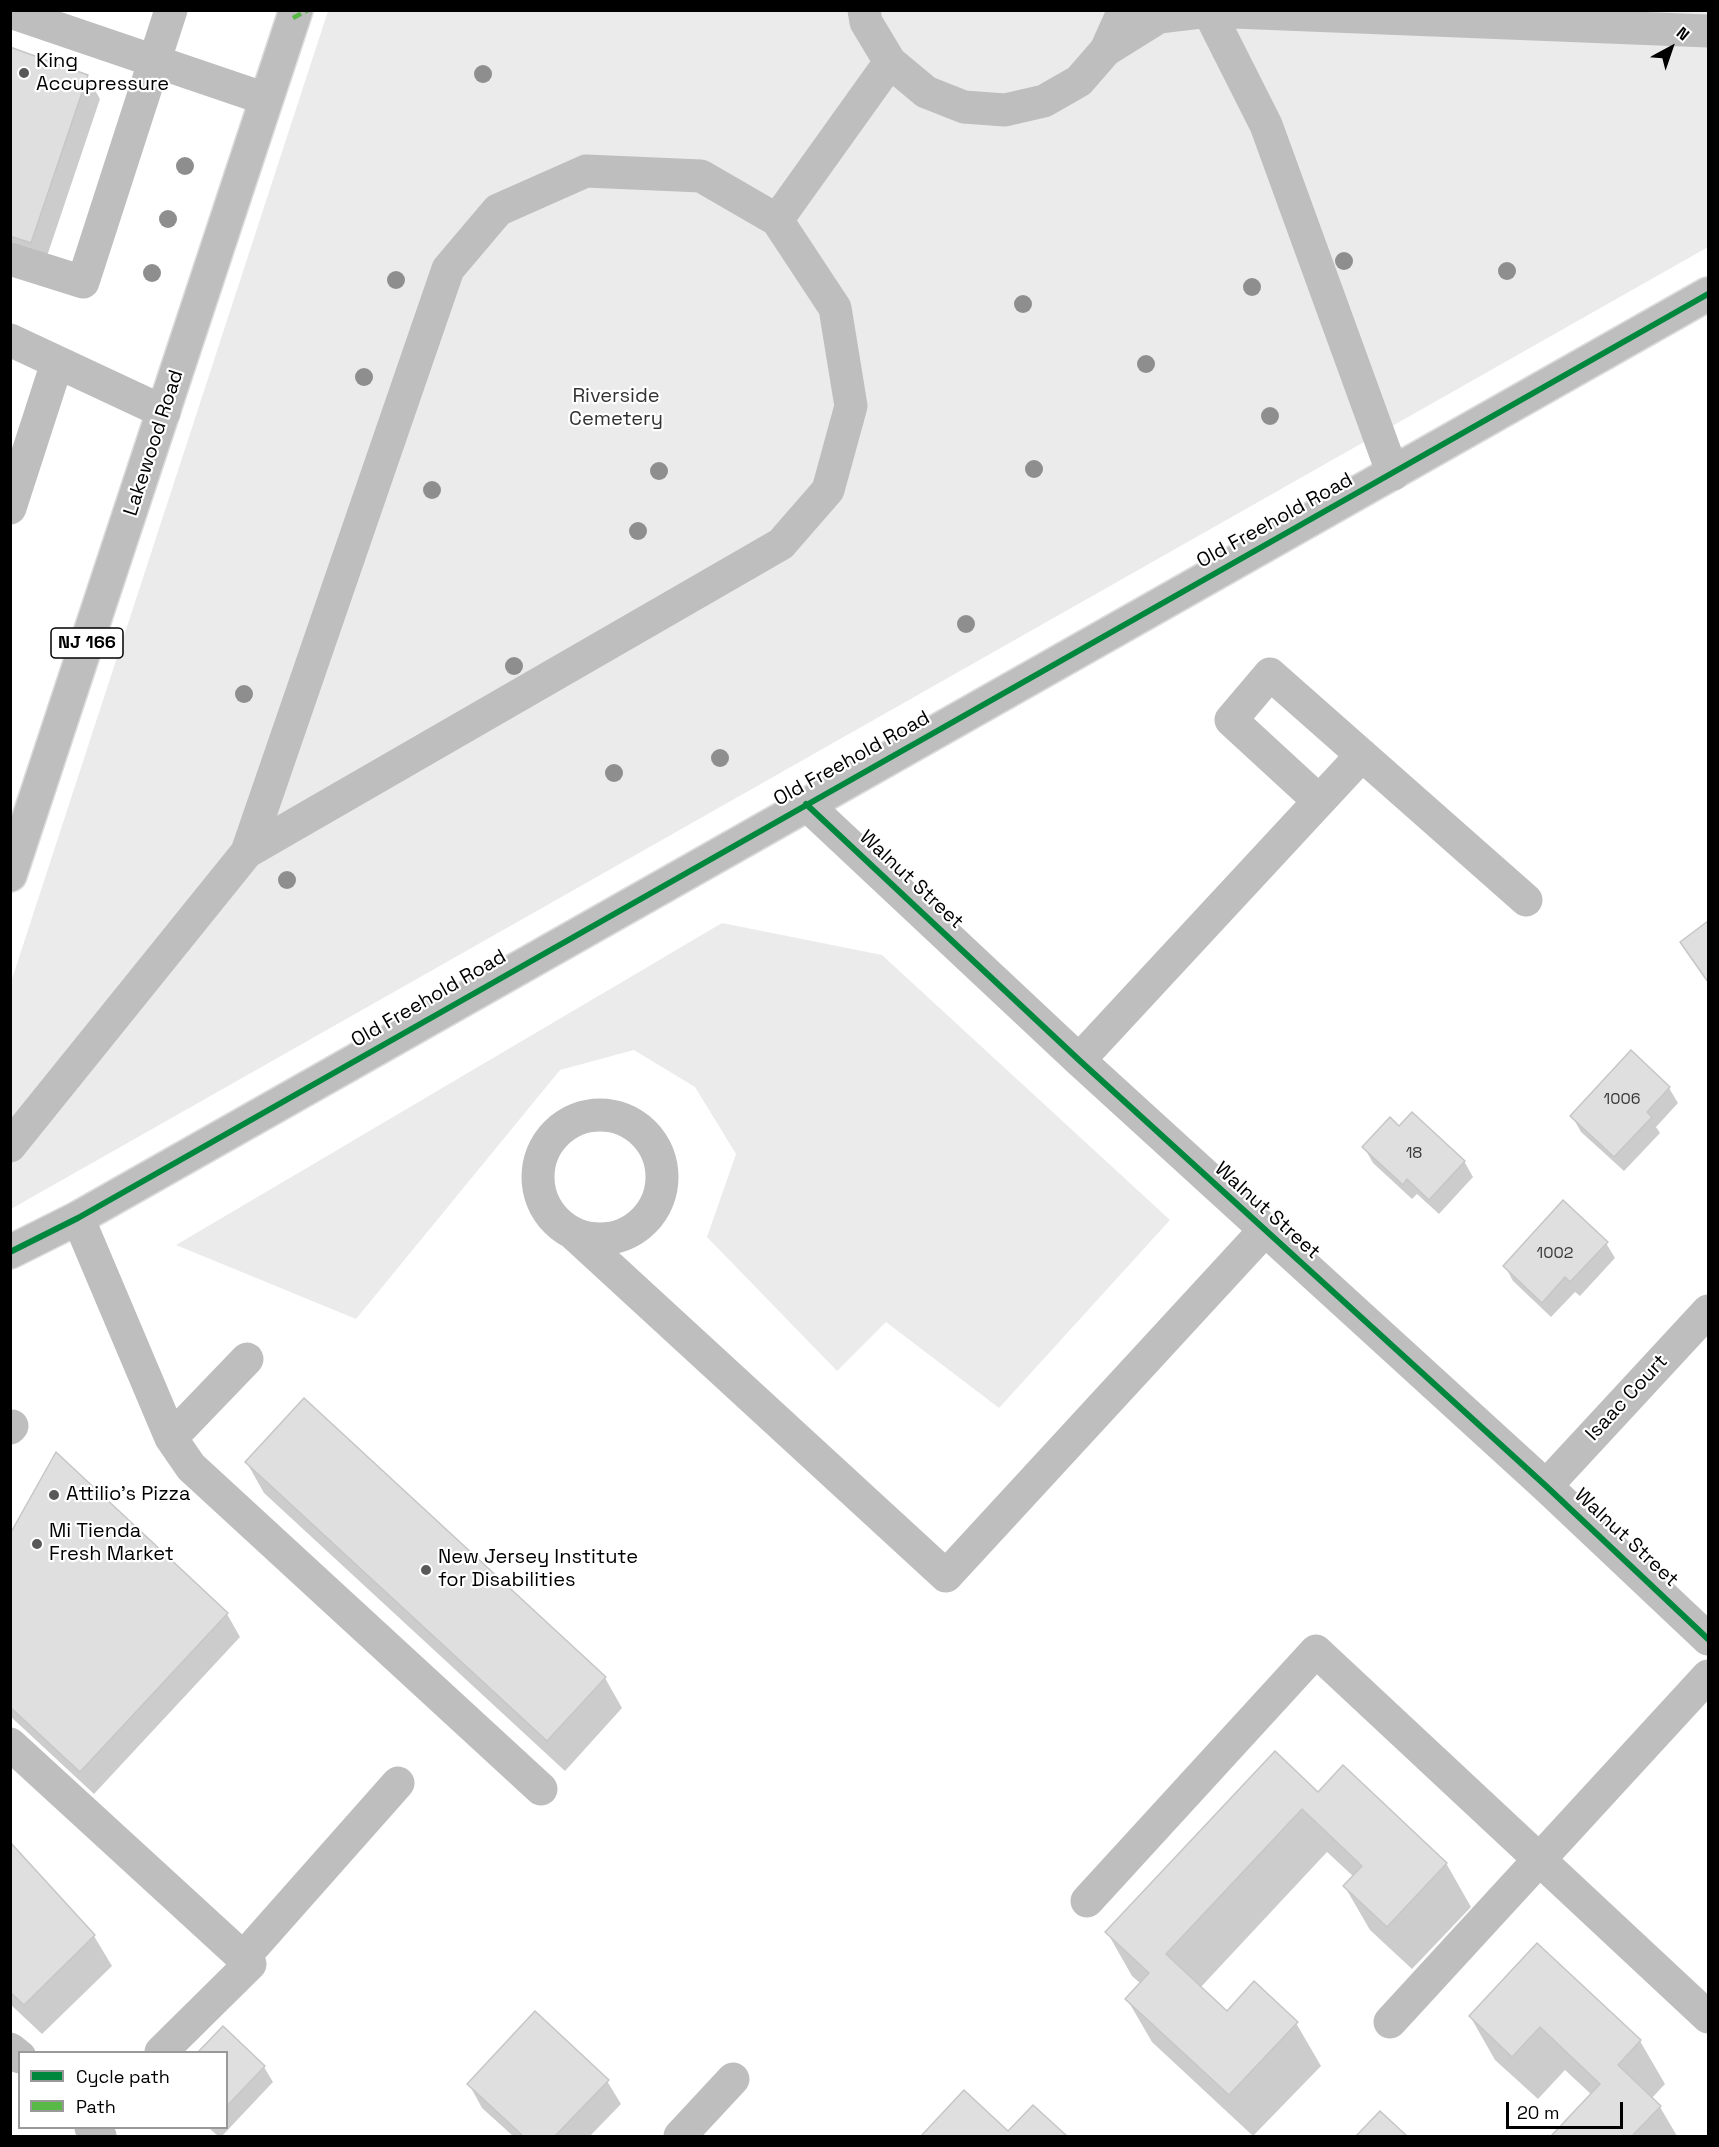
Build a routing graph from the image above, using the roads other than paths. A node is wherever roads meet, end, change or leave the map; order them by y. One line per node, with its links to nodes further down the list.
1 (171, 10): 9 (street)
2 (296, 10): 11 (street, Lakewood Road / NJ 166)
3 (864, 10): 10 (street)
4 (1124, 10): 8 (street)
5 (1208, 11): 7 (street); 8 (street); 18 (street)
6 (10, 12): 9 (street)
7 (1708, 31)
8 (1106, 50): 10 (street)
9 (155, 60): 11 (street); 13 (street)
10 (890, 62): 12 (street)
11 (266, 99): 17 (street, Lakewood Road / NJ 166)
12 (777, 220): 23 (street); 23 (street)
13 (10, 259)
14 (1708, 294): 18 (street, Old Freehold Road)
15 (10, 340): 16 (street)
16 (57, 363): 17 (street); 19 (street)
17 (164, 412): 24 (street, Lakewood Road / NJ 166)
18 (1393, 474): 22 (street, Old Freehold Road)
19 (10, 508)
20 (1362, 755): 21 (street); 21 (street); 25 (street)
21 (1319, 801): 26 (street)
22 (806, 804): 26 (street, Walnut Street); 28 (street, Old Freehold Road)
23 (247, 852): 27 (street)
24 (10, 875)
25 (1526, 900)
26 (1079, 1060): 29 (street, Walnut Street)
27 (10, 1146)
28 (78, 1218): 31 (street, Old Freehold Road); 34 (street)
29 (1264, 1231): 30 (street); 35 (street, Walnut Street)
30 (574, 1234)
31 (10, 1252)
32 (1708, 1311): 35 (street, Isaac Court)
33 (247, 1359): 34 (street)
34 (171, 1438): 40 (street)
35 (1546, 1486): 36 (street, Walnut Street)
36 (1708, 1639)
37 (1708, 1676): 41 (street)
38 (10, 1744): 43 (street)
39 (398, 1783): 43 (street)
40 (541, 1789)
41 (1539, 1859): 42 (street); 44 (street); 45 (street)
42 (1087, 1901)
43 (243, 1958): 46 (street)
44 (1708, 2017)
45 (1390, 2022)
46 (162, 2051)
47 (733, 2079): 48 (street)
48 (680, 2136)

